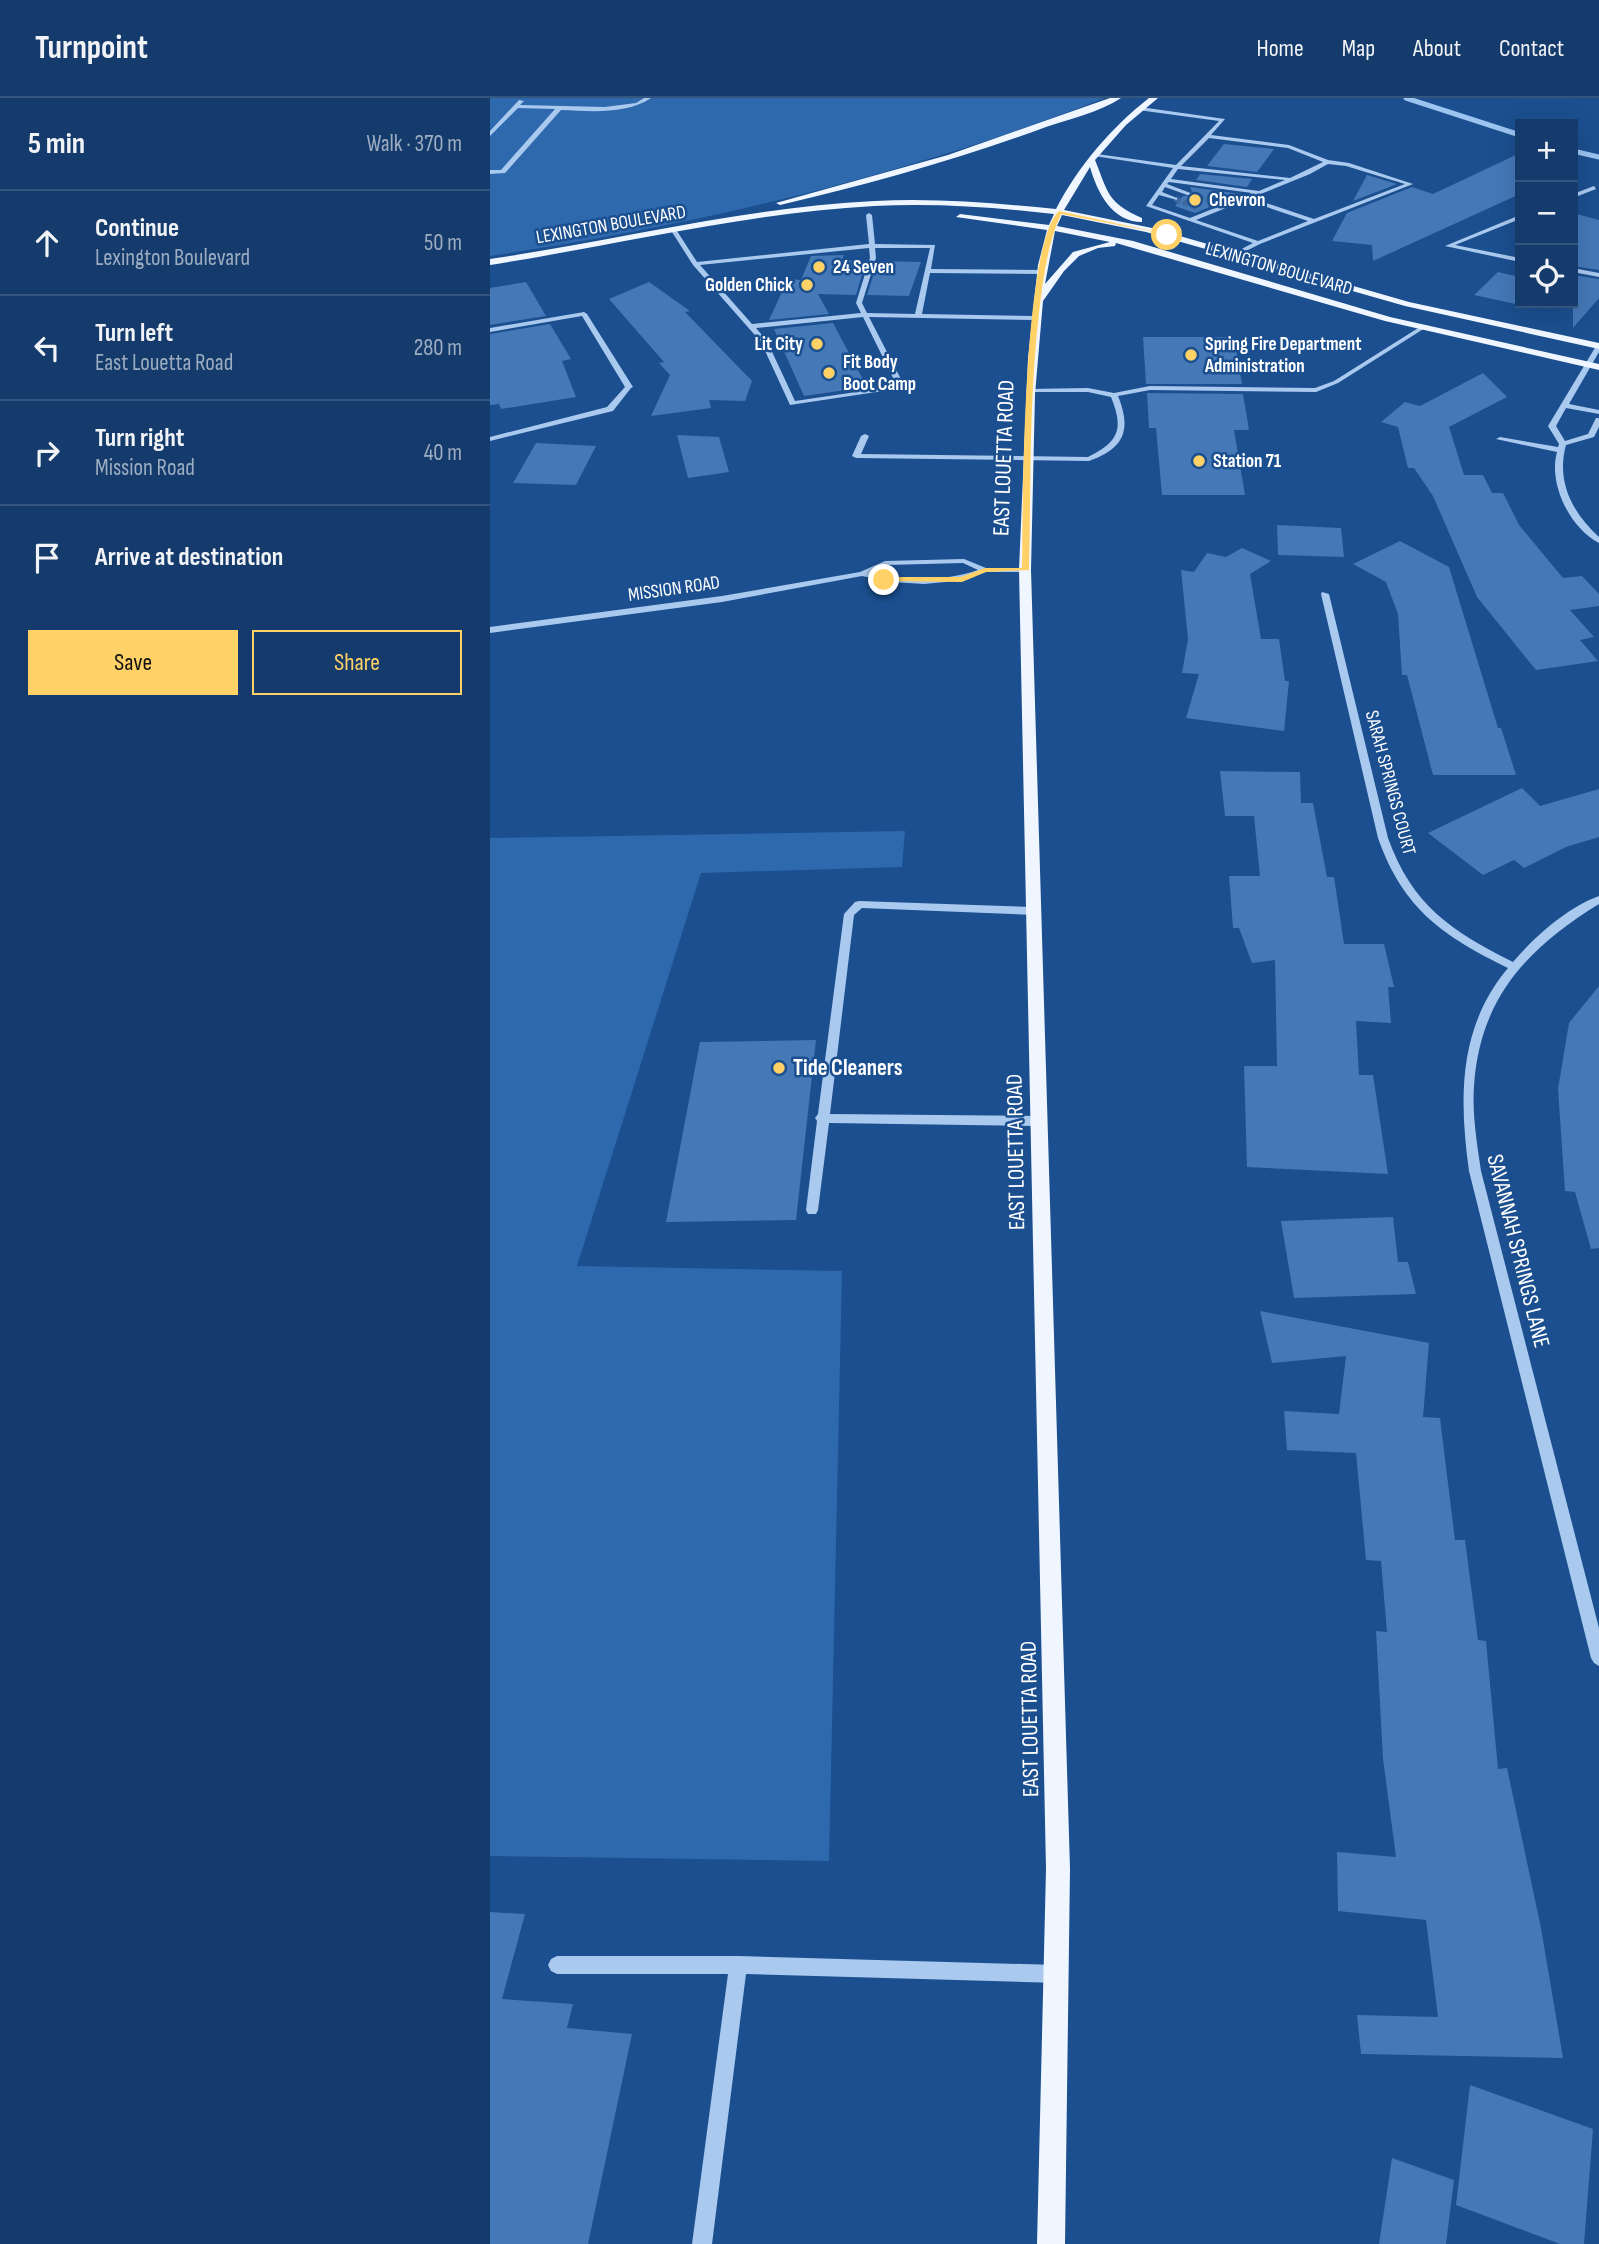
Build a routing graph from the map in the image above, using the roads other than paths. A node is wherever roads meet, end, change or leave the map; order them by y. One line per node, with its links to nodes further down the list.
1 (524, 98): 5 (street)
2 (648, 98): 6 (street)
3 (1117, 98): 35 (main road)
4 (1154, 98): 7 (main road, EAST LOUETTA ROAD)
5 (517, 106): 6 (street); 8 (street)
6 (561, 106): 13 (street)
7 (1140, 109): 9 (street); 10 (main road, EAST LOUETTA ROAD)
8 (490, 134)
9 (1207, 136): 11 (street); 12 (street)
10 (1094, 159): 12 (street); 26 (main road, EAST LOUETTA ROAD); 36 (main road)
11 (1327, 162): 14 (street); 33 (street)
12 (1177, 167): 14 (street); 15 (street)
13 (490, 172)
14 (1292, 180): 17 (street)
15 (1166, 183): 17 (street); 18 (street); 19 (street)
16 (1594, 188): 20 (street)
17 (1259, 192): 21 (street)
18 (1158, 193): 22 (street); 31 (street)
19 (1190, 194)
20 (1578, 194)
21 (1246, 198): 24 (street); 33 (street)
22 (1175, 199)
23 (1215, 202): 24 (street)
24 (1226, 206): 27 (street)
25 (1199, 208): 27 (street)
26 (1059, 212): 32 (main road, LEXINGTON BOULEVARD); 34 (main road, EAST LOUETTA ROAD); 36 (main road, LEXINGTON BOULEVARD)
27 (1211, 212): 31 (street)
28 (873, 215): 32 (main road, LEXINGTON BOULEVARD); 38 (street)
29 (946, 216): 34 (main road, LEXINGTON BOULEVARD)
30 (1515, 219): 41 (street)
31 (1190, 220): 37 (street)
32 (738, 221): 35 (main road, LEXINGTON BOULEVARD)
33 (1313, 222): 37 (street)
34 (1052, 228): 39 (main road, LEXINGTON BOULEVARD); 46 (main road, EAST LOUETTA ROAD)
35 (675, 232): 42 (main road, LEXINGTON BOULEVARD); 43 (street)
36 (1185, 239): 40 (main road, LEXINGTON BOULEVARD)
37 (1258, 243): 40 (street)
38 (869, 246): 43 (street); 44 (street); 49 (street)
39 (1159, 251): 48 (main road); 52 (main road, LEXINGTON BOULEVARD)
40 (1234, 255): 54 (main road, LEXINGTON BOULEVARD)
41 (1515, 259)
42 (490, 262)
43 (695, 264): 51 (street)
44 (930, 271): 46 (street); 50 (street)
45 (1578, 271): 47 (street)
46 (1041, 272): 48 (main road, EAST LOUETTA ROAD)
47 (1599, 275)
48 (1036, 310): 50 (street); 57 (main road, EAST LOUETTA ROAD)
49 (865, 316): 50 (street); 51 (street); 51 (street)
50 (918, 316)
51 (751, 326)
52 (1423, 327): 55 (main road, LEXINGTON BOULEVARD); 58 (street)
53 (490, 330): 63 (street)
54 (1599, 346): 55 (street)
55 (1587, 365): 56 (main road, LEXINGTON BOULEVARD); 59 (street)
56 (1599, 367)
57 (1030, 390): 58 (street); 66 (main road, EAST LOUETTA ROAD)
58 (1114, 395): 66 (street)
59 (1564, 405): 60 (street); 65 (street)
60 (1599, 412)
61 (1599, 420): 65 (street)
62 (865, 436): 66 (street)
63 (490, 439)
64 (1500, 439): 65 (street)
65 (1562, 447): 67 (street)
66 (1028, 460): 69 (main road, EAST LOUETTA ROAD)
67 (1599, 541)
68 (985, 570): 69 (street, MISSION ROAD); 70 (street, MISSION ROAD); 70 (street, MISSION ROAD)
69 (1025, 570): 74 (main road, EAST LOUETTA ROAD)
70 (862, 574): 72 (street, MISSION ROAD)
71 (1325, 594): 75 (street, SARAH SPRINGS COURT)
72 (490, 630)
73 (1599, 899): 75 (street, SAVANNAH SPRINGS LANE)
74 (1034, 911): 76 (street); 77 (main road, EAST LOUETTA ROAD)
75 (1513, 966): 79 (street, SAVANNAH SPRINGS LANE)
76 (821, 1118): 77 (street); 78 (street)
77 (1040, 1121): 82 (main road, EAST LOUETTA ROAD)
78 (812, 1210)
79 (1599, 1658)
80 (557, 1965): 81 (street)
81 (738, 1965): 82 (street); 83 (street)
82 (1057, 1974): 84 (main road, EAST LOUETTA ROAD)
83 (702, 2244)
84 (1051, 2244)

